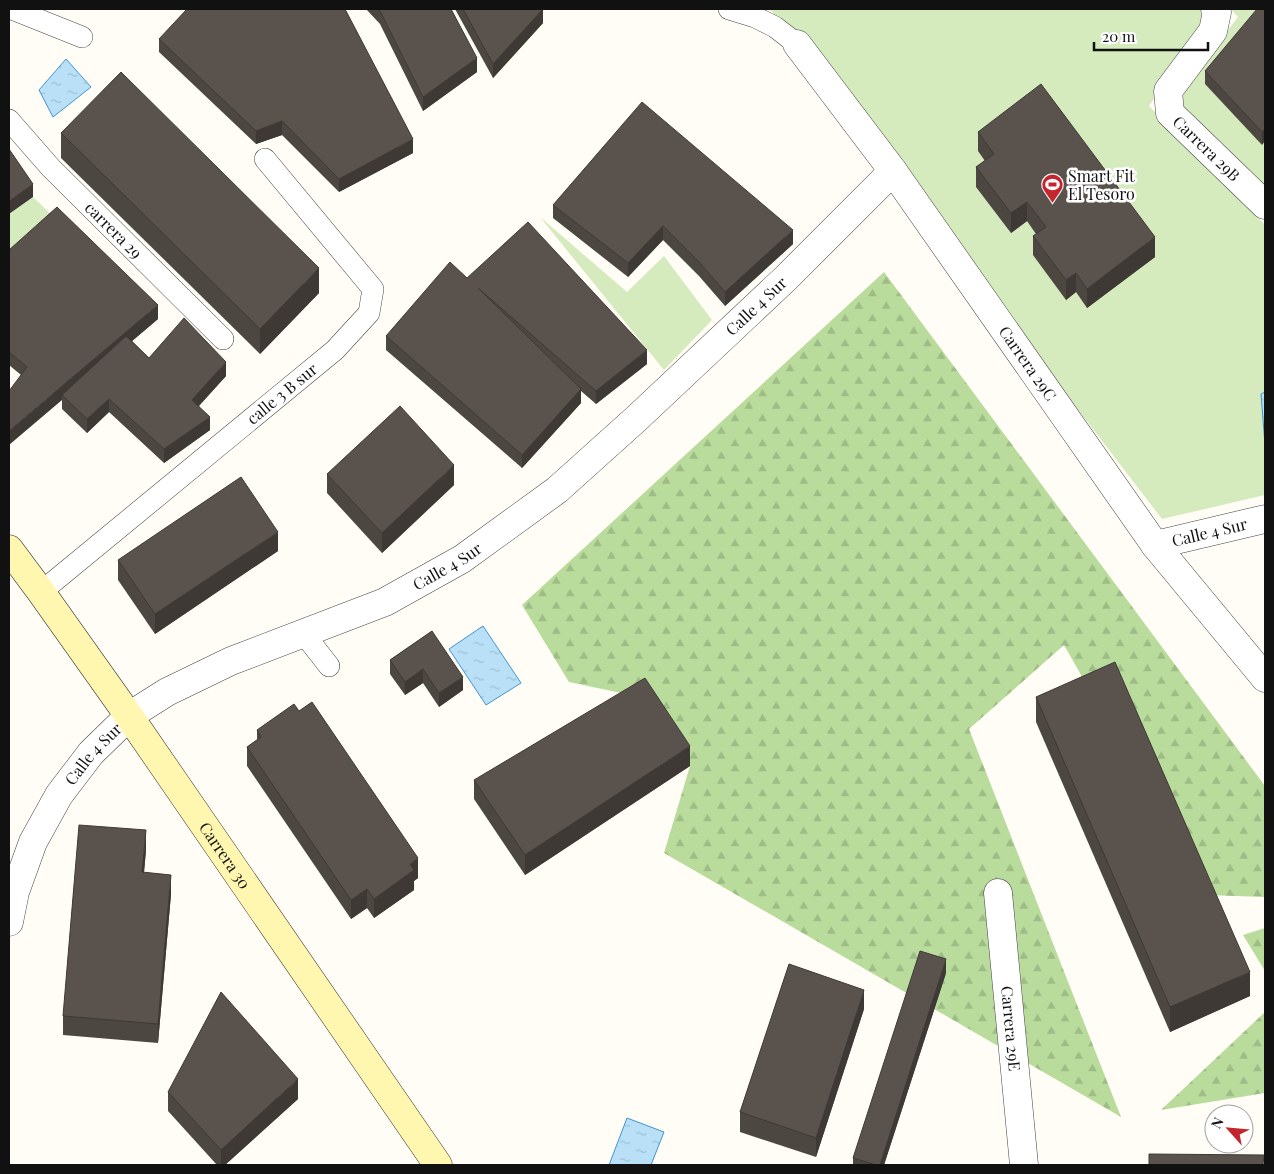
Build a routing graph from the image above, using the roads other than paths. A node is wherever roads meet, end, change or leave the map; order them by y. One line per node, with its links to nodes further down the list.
1 (12, 9): 4 (lane)
2 (729, 9): 5 (lane)
3 (1215, 9): 9 (street, Carrera 29B)
4 (82, 37)
5 (797, 44): 8 (street, Carrera 29C)
6 (9, 120): 10 (lane, carrera 29)
7 (265, 159): 14 (lane, calle 3 B sur)
8 (893, 172): 12 (street, Carrera 29C); 15 (street, Calle 4 Sur)
9 (1265, 205)
10 (223, 339)
11 (1265, 519): 12 (street, Calle 4 Sur)
12 (1155, 546): 17 (street, Carrera 29C)
13 (9, 549): 14 (street, Carrera 30)
14 (41, 592): 18 (street, Carrera 30)
15 (304, 634): 16 (lane); 18 (street, Calle 4 Sur)
16 (329, 666)
17 (1265, 678)
18 (129, 716): 20 (street, Calle 4 Sur); 21 (street, Carrera 30)
19 (998, 893): 22 (street, Carrera 29E)
20 (9, 922)
21 (438, 1165)
22 (1024, 1165)

